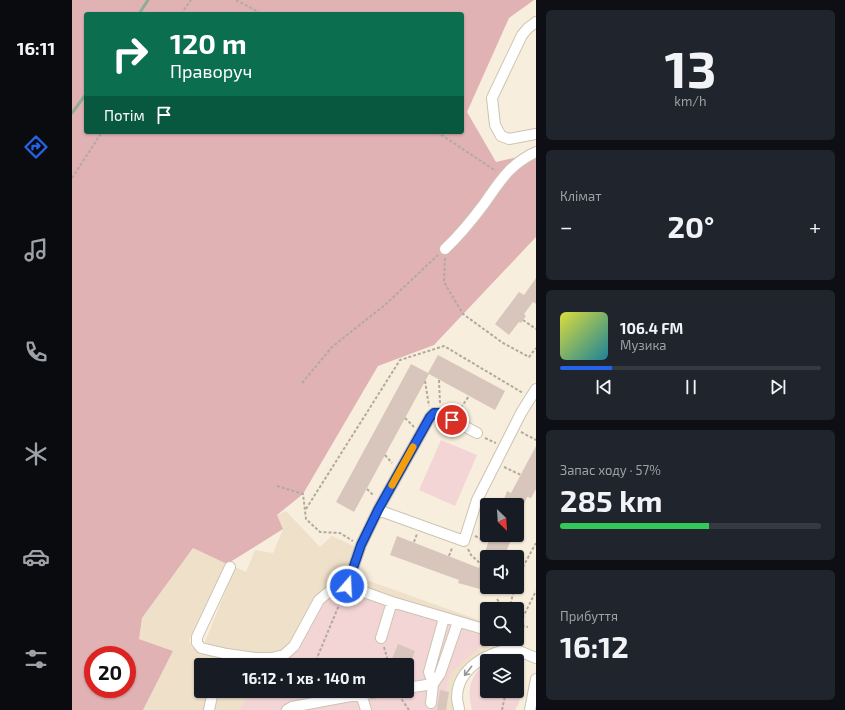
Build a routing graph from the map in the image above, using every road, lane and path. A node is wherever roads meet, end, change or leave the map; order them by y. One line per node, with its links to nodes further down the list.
1 (191, 0): 3 (path)
2 (236, 0): 4 (path)
3 (182, 12)
4 (258, 12)
5 (536, 22): 8 (street)
6 (101, 134): 11 (path)
7 (440, 134): 10 (path)
8 (536, 134)
9 (536, 152): 10 (street)
10 (504, 176): 12 (street)
11 (72, 178)
12 (445, 249): 15 (path); 18 (path)
13 (523, 320): 14 (path)
14 (536, 329)
15 (536, 348)
16 (439, 380): 21 (path)
17 (425, 381): 22 (path)
18 (302, 383)
19 (533, 393): 24 (street); 31 (path)
20 (469, 396): 23 (path)
21 (440, 413): 22 (street); 23 (street)
22 (430, 417): 32 (street)
23 (452, 420): 25 (street)
24 (514, 428): 26 (path); 27 (street)
25 (477, 433): 27 (path)
26 (536, 440)
27 (504, 447): 28 (street)
28 (496, 463): 29 (path); 33 (street)
29 (521, 476)
30 (277, 486): 31 (path)
31 (306, 509): 36 (path)
32 (378, 510): 33 (street); 36 (street)
33 (466, 537): 34 (path); 37 (path)
34 (480, 540)
35 (536, 543): 38 (path)
36 (361, 545): 40 (street)
37 (480, 563)
38 (524, 565)
39 (230, 567): 54 (street)
40 (347, 586): 43 (street); 54 (street); 56 (path)
41 (536, 591): 45 (path)
42 (498, 599): 44 (path)
43 (392, 602): 46 (street); 51 (street)
44 (500, 602)
45 (524, 613)
46 (444, 618): 47 (street); 60 (street)
47 (458, 622): 50 (street); 60 (street)
48 (524, 626): 49 (path)
49 (528, 627)
50 (480, 628)
51 (381, 638): 57 (path)
52 (511, 646): 53 (street)
53 (514, 649): 58 (street); 72 (street, one-way to 72)
54 (227, 654): 55 (street)
55 (226, 658)
56 (317, 658)
57 (387, 658)
58 (536, 658)
59 (536, 679): 74 (street)
60 (433, 684): 61 (street); 67 (street)
61 (414, 687)
62 (212, 698): 68 (street)
63 (340, 698): 69 (street)
64 (363, 698): 70 (street)
65 (401, 698): 71 (path)
66 (505, 698): 73 (path)
67 (431, 703)
68 (209, 710)
69 (288, 710)
70 (366, 710)
71 (409, 710)
72 (460, 710)
73 (502, 710)
74 (530, 710)

